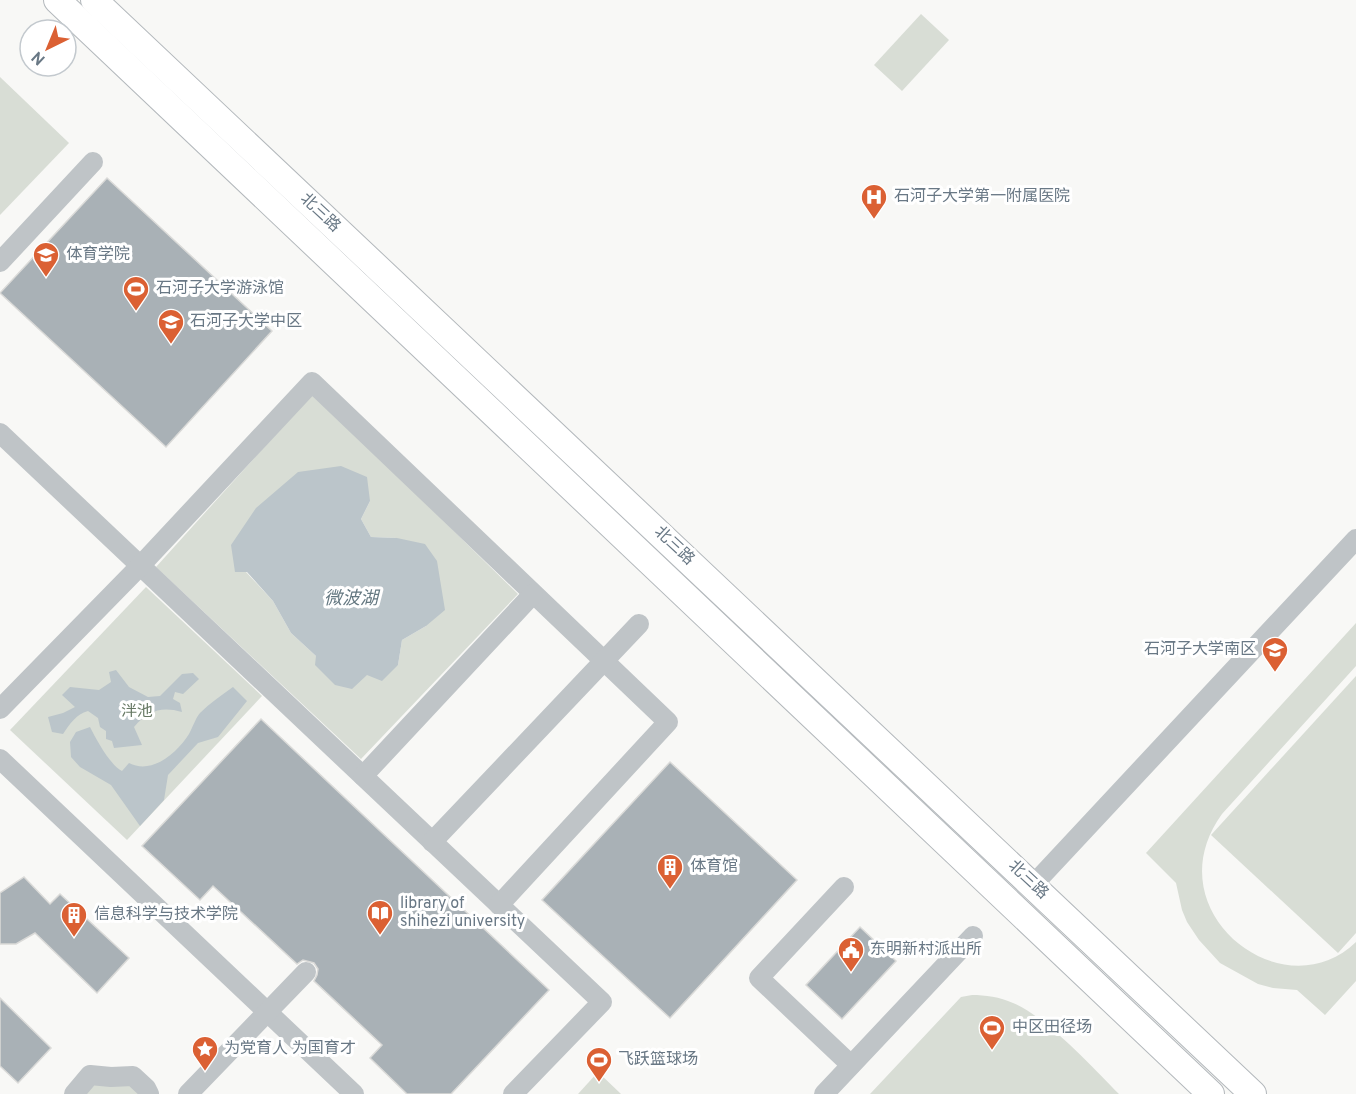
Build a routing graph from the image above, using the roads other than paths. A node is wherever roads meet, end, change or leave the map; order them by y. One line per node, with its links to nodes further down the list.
1 (57, 0): 29 (main road, 北三路)
2 (94, 0): 15 (main road, 北三路)
3 (93, 162): 4 (lane)
4 (0, 262)
5 (0, 433): 7 (lane)
6 (1356, 539): 15 (lane)
7 (140, 566): 8 (lane); 11 (lane); 13 (lane)
8 (533, 594): 10 (lane); 13 (lane)
9 (639, 624): 10 (lane)
10 (604, 661): 14 (lane); 17 (lane)
11 (0, 709)
12 (0, 759): 20 (lane)
13 (363, 776): 14 (lane)
14 (432, 842): 17 (lane)
15 (1033, 885): 30 (main road, 北三路)
16 (844, 887): 21 (lane)
17 (499, 905): 27 (lane)
18 (973, 936): 21 (lane)
19 (306, 972): 20 (lane)
20 (267, 1012): 25 (lane); 26 (lane)
21 (851, 1065): 28 (lane)
22 (90, 1084): 23 (lane); 24 (lane)
23 (74, 1094)
24 (149, 1094)
25 (188, 1094)
26 (354, 1094)
27 (513, 1094)
28 (824, 1094)
29 (1211, 1094)
30 (1253, 1094)

